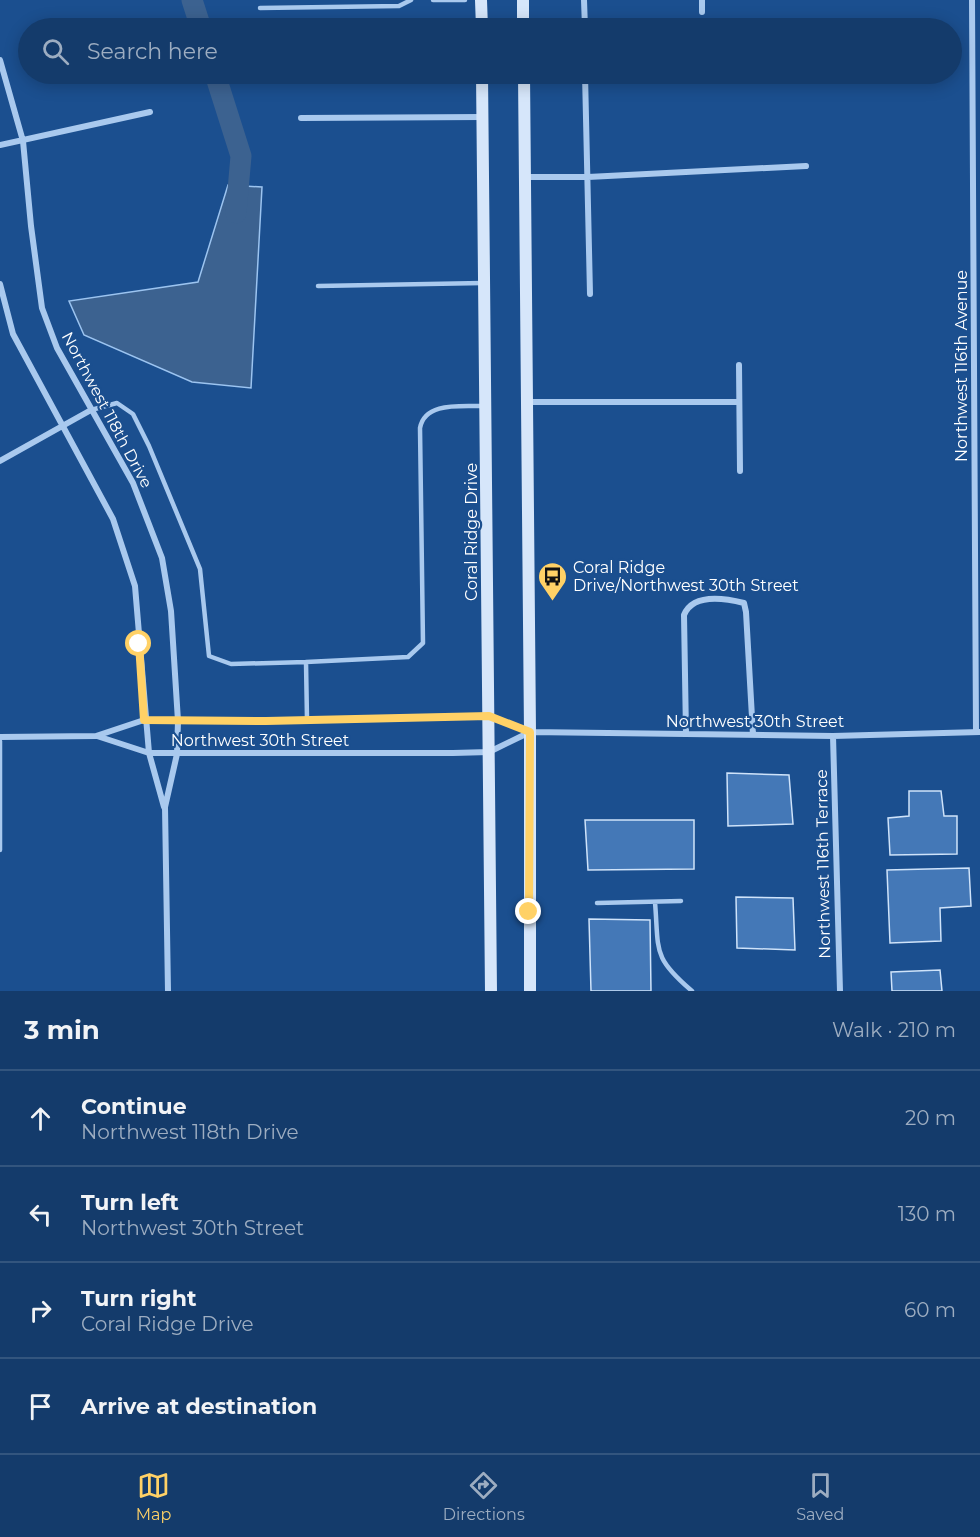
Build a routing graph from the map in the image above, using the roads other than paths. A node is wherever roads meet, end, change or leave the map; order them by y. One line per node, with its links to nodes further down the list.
1 (411, 0): 9 (lane)
2 (433, 0): 3 (lane)
3 (465, 0)
4 (481, 0): 11 (main road)
5 (523, 0): 12 (main road)
6 (584, 0): 13 (street)
7 (702, 0): 10 (street)
8 (972, 0): 36 (street, Northwest 116th Avenue)
9 (260, 8)
10 (702, 12)
11 (482, 18)
12 (523, 18)
13 (585, 18)
14 (0, 60): 21 (street, Northwest 118th Drive)
15 (482, 84): 19 (main road, Coral Ridge Drive)
16 (524, 84): 24 (main road)
17 (585, 84): 25 (street)
18 (150, 112): 21 (street)
19 (483, 117): 20 (street); 26 (main road, Coral Ridge Drive)
20 (302, 118)
21 (23, 141): 22 (street); 34 (street, Northwest 118th Drive)
22 (0, 145)
23 (806, 166): 25 (street)
24 (525, 177): 25 (street); 31 (main road)
25 (588, 177): 29 (street)
26 (485, 283): 28 (lane); 33 (main road, Coral Ridge Drive)
27 (0, 284): 35 (street, Northwest 118th Drive)
28 (318, 286)
29 (590, 294)
30 (739, 365): 32 (street)
31 (527, 402): 32 (street); 44 (main road)
32 (739, 402): 38 (street)
33 (487, 406): 39 (lane); 40 (main road, Coral Ridge Drive)
34 (91, 410): 35 (street); 39 (lane); 43 (street, Northwest 118th Drive)
35 (60, 426): 37 (street); 41 (street, Northwest 118th Drive)
36 (977, 452): 45 (street, Northwest 116th Avenue)
37 (0, 461)
38 (740, 471)
39 (306, 662): 42 (lane)
40 (489, 716): 42 (street, Northwest 30th Street); 44 (street, Northwest 30th Street); 51 (main road, Coral Ridge Drive)
41 (144, 720): 43 (street, Northwest 30th Street); 48 (street, Northwest 30th Street); 52 (street, Northwest 118th Drive)
42 (307, 720): 43 (street, Northwest 30th Street)
43 (178, 721): 53 (street, Northwest 118th Drive)
44 (530, 732): 46 (street, Northwest 30th Street); 51 (street, Northwest 30th Street); 61 (main road)
45 (978, 732): 49 (street, Northwest 30th Street)
46 (686, 734): 47 (street, Northwest 30th Street); 47 (street)
47 (753, 735): 49 (street, Northwest 30th Street)
48 (96, 736): 50 (street, Northwest 30th Street); 52 (street, Northwest 30th Street)
49 (833, 736): 63 (street, Northwest 116th Terrace)
50 (0, 739): 55 (lane)
51 (489, 752): 53 (street, Northwest 30th Street); 60 (main road, Coral Ridge Drive)
52 (148, 753): 53 (street, Northwest 30th Street); 54 (street, Northwest 118th Drive)
53 (177, 754): 54 (street, Northwest 118th Drive)
54 (165, 807): 59 (street, Northwest 118th Drive)
55 (0, 850)
56 (655, 902): 57 (lane); 58 (lane); 62 (lane)
57 (681, 902)
58 (597, 903)
59 (168, 991)
60 (491, 991)
61 (530, 991)
62 (692, 991)
63 (840, 991)

